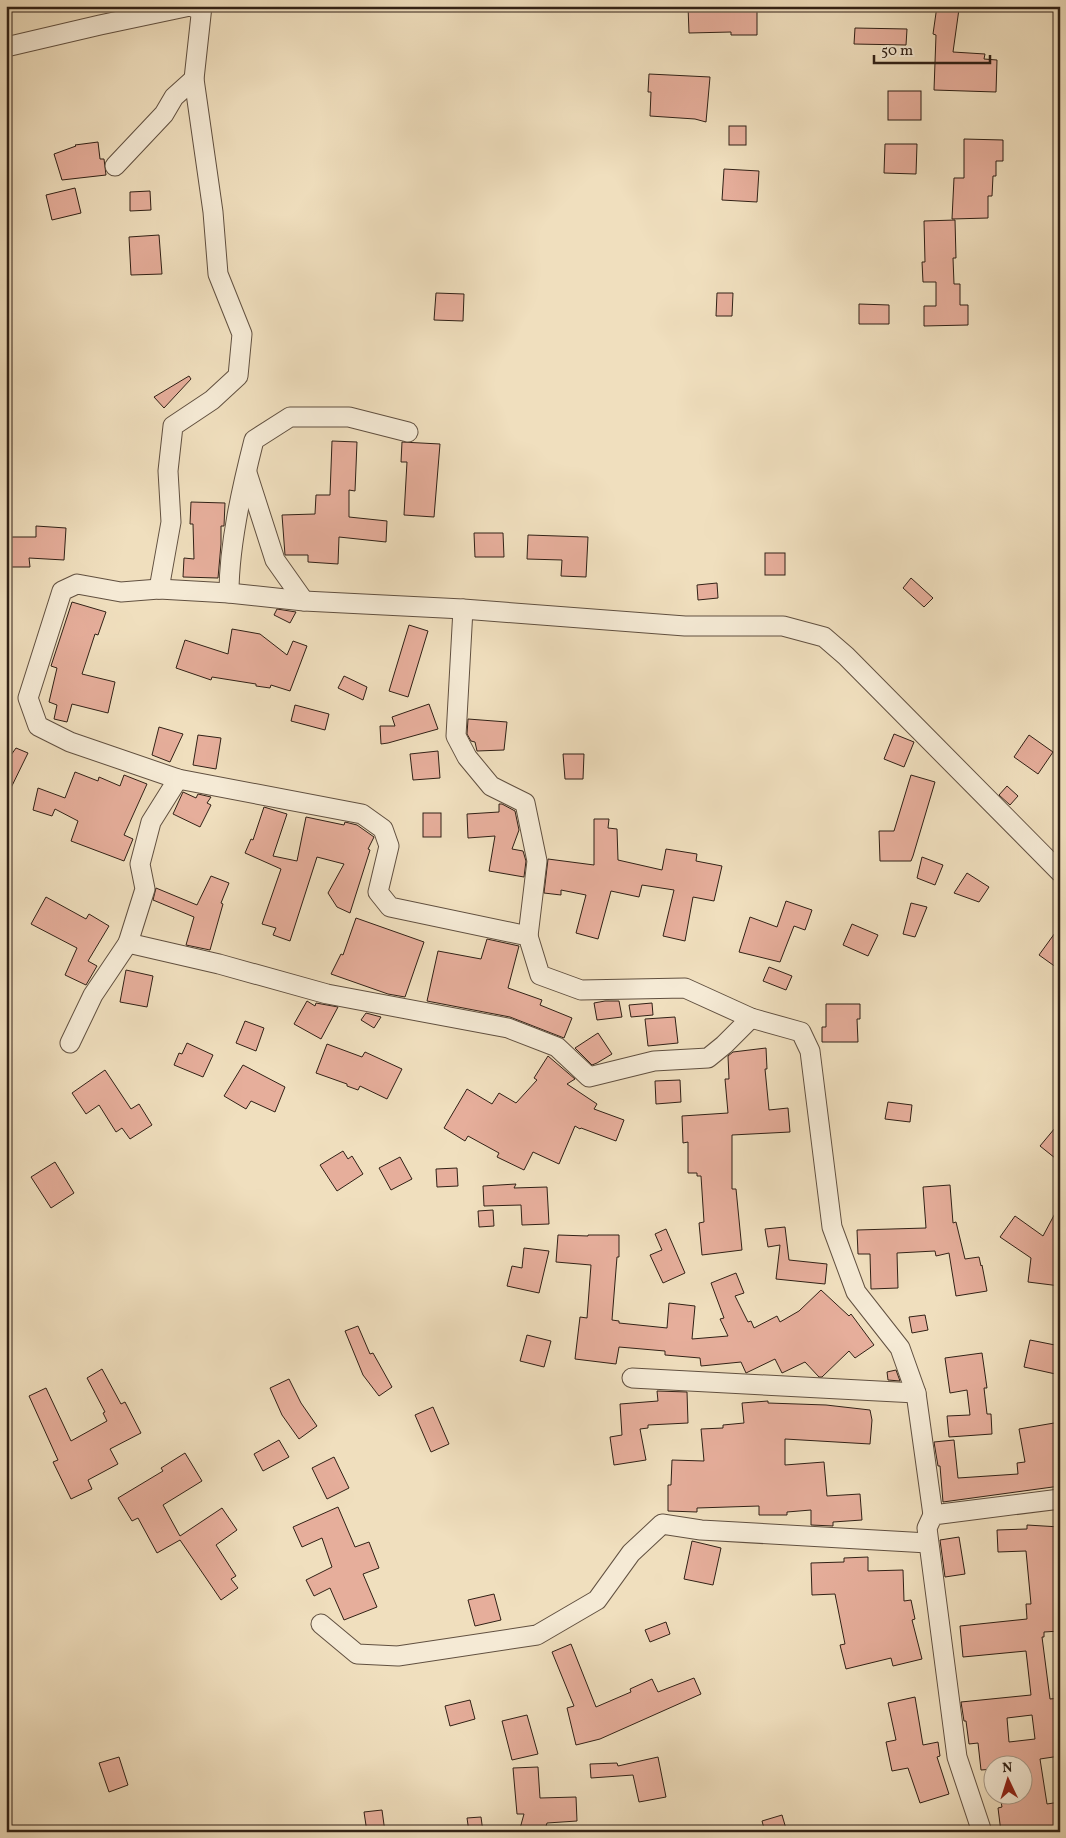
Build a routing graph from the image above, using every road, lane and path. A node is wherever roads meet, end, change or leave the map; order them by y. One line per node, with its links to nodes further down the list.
1 (202, 8): 2 (street); 3 (street)
2 (6, 47)
3 (194, 79): 4 (street); 7 (street)
4 (115, 166)
5 (408, 432): 6 (street)
6 (246, 470): 8 (street); 9 (street)
7 (159, 589): 8 (street); 11 (street)
8 (229, 593): 9 (street)
9 (304, 601): 10 (street)
10 (463, 609): 12 (street); 13 (street)
11 (178, 779): 13 (street); 14 (street)
12 (1060, 872)
13 (528, 936): 15 (street)
14 (128, 943): 15 (street); 16 (street)
15 (752, 1018): 18 (street)
16 (70, 1043)
17 (632, 1378): 18 (street)
18 (916, 1393): 20 (street)
19 (1060, 1499): 20 (street)
20 (933, 1515): 21 (street)
21 (928, 1543): 22 (street); 23 (street)
22 (321, 1624)
23 (982, 1832)

